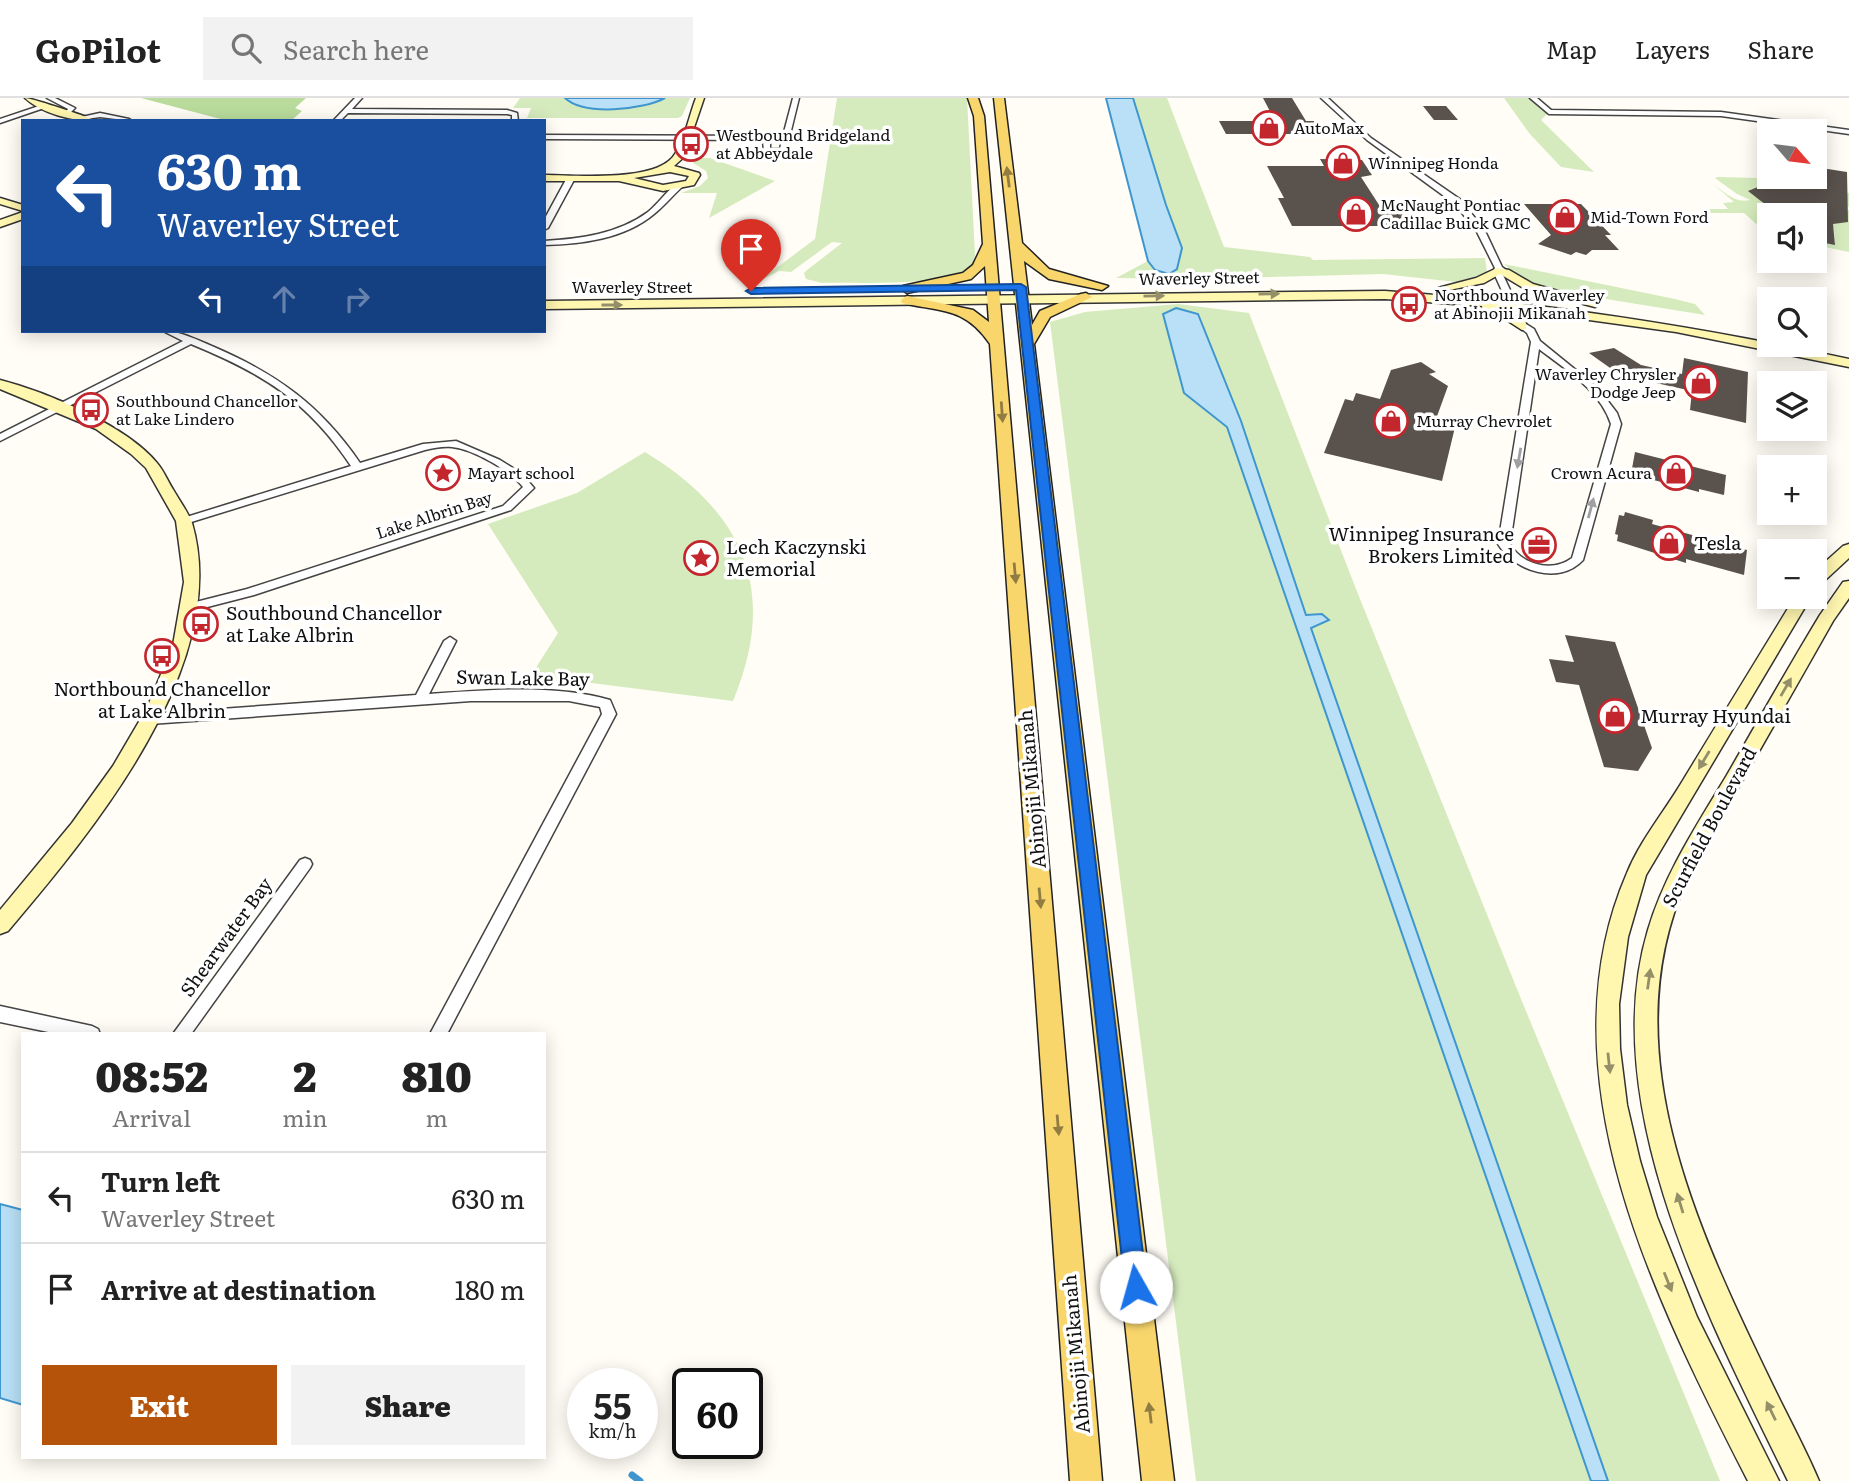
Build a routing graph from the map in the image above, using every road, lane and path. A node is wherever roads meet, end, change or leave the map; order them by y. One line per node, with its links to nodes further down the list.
1 (29, 98): 11 (street)
2 (50, 98): 14 (street)
3 (359, 98): 12 (street)
4 (700, 98): 25 (street)
5 (796, 98): 27 (street)
6 (972, 98): 15 (main road, Abinojii Mikanah)
7 (979, 98): 15 (main road)
8 (999, 98): 46 (main road, one-way to 8)
9 (1324, 98): 47 (street)
10 (1533, 98): 23 (street)
11 (42, 107): 14 (street); 22 (street)
12 (345, 111): 13 (street); 19 (street)
13 (431, 111): 20 (street); 21 (street)
14 (66, 114): 16 (street)
15 (979, 116): 45 (main road, Abinojii Mikanah)
16 (80, 118): 17 (street); 18 (street)
17 (84, 119)
18 (119, 119)
19 (338, 119)
20 (425, 119)
21 (515, 119)
22 (0, 121)
23 (1849, 132)
24 (546, 138): 25 (street)
25 (685, 138): 26 (street); 28 (street)
26 (767, 138): 27 (street); 27 (street)
27 (786, 138)
28 (679, 157): 29 (street); 30 (street)
29 (663, 170): 30 (street); 33 (street)
30 (684, 170): 34 (street)
31 (546, 178): 32 (street)
32 (571, 178): 33 (street); 42 (street)
33 (653, 181): 34 (street); 37 (street)
34 (678, 187): 37 (street)
35 (0, 199): 36 (street); 38 (street)
36 (21, 199)
37 (661, 201): 44 (street)
38 (21, 207)
39 (0, 215): 40 (street)
40 (19, 222): 41 (street); 43 (street)
41 (0, 224)
42 (546, 224)
43 (0, 232)
44 (546, 243)
45 (989, 243): 53 (main road, Abinojii Mikanah); 55 (main road)
46 (1016, 244): 50 (main road); 54 (main road)
47 (1500, 270): 51 (street); 58 (street); 60 (street)
48 (1326, 282): 51 (street, Waverley Street)
49 (1198, 284): 50 (street, Waverley Street)
50 (1102, 286): 54 (street, Waverley Street)
51 (1444, 288): 58 (street, Waverley Street)
52 (546, 293): 55 (street, Waverley Street)
53 (993, 293): 54 (street, Waverley Street); 55 (street, Waverley Street); 67 (main road, Abinojii Mikanah)
54 (1021, 293): 56 (street, Waverley Street); 68 (main road)
55 (907, 295): 59 (street, Waverley Street, one-way to 55); 67 (main road)
56 (1086, 297): 57 (street, Waverley Street, one-way to 57); 68 (main road)
57 (1434, 298): 58 (street, Waverley Street); 62 (street)
58 (1514, 300): 60 (street, Waverley Street); 61 (street, Waverley Street); 62 (street)
59 (546, 304)
60 (1609, 306): 64 (street, Waverley Street)
61 (1580, 313): 62 (street); 70 (street, Waverley Street)
62 (1529, 328): 66 (street)
63 (172, 333): 65 (street)
64 (1757, 333)
65 (191, 340): 72 (street); 74 (street)
66 (1536, 342): 66 (street, one-way to 66)
67 (997, 344): 90 (main road, Abinojii Mikanah, one-way to 90)
68 (1027, 345): 91 (main road, one-way to 68)
69 (1827, 350): 70 (street, Waverley Street)
70 (1847, 360)
71 (0, 384): 72 (street)
72 (60, 407): 73 (street); 75 (street)
73 (0, 438)
74 (358, 468): 75 (street, Lake Albrin Bay); 79 (street, Lake Albrin Bay)
75 (184, 521): 79 (street)
76 (1849, 549): 77 (street)
77 (1827, 569)
78 (1849, 586): 93 (street, Scurfield Boulevard, one-way to 78)
79 (188, 608): 83 (street)
80 (1796, 609): 92 (street, Scurfield Boulevard, one-way to 92)
81 (450, 641): 82 (street)
82 (420, 700): 83 (street, Swan Lake Bay); 89 (street, Swan Lake Bay)
83 (150, 719): 85 (street)
84 (305, 864): 88 (street, Shearwater Bay)
85 (0, 925)
86 (0, 1014): 87 (street)
87 (83, 1032)
88 (182, 1032)
89 (439, 1032)
90 (1086, 1481)
91 (1158, 1481)
92 (1764, 1481)
93 (1804, 1481)

